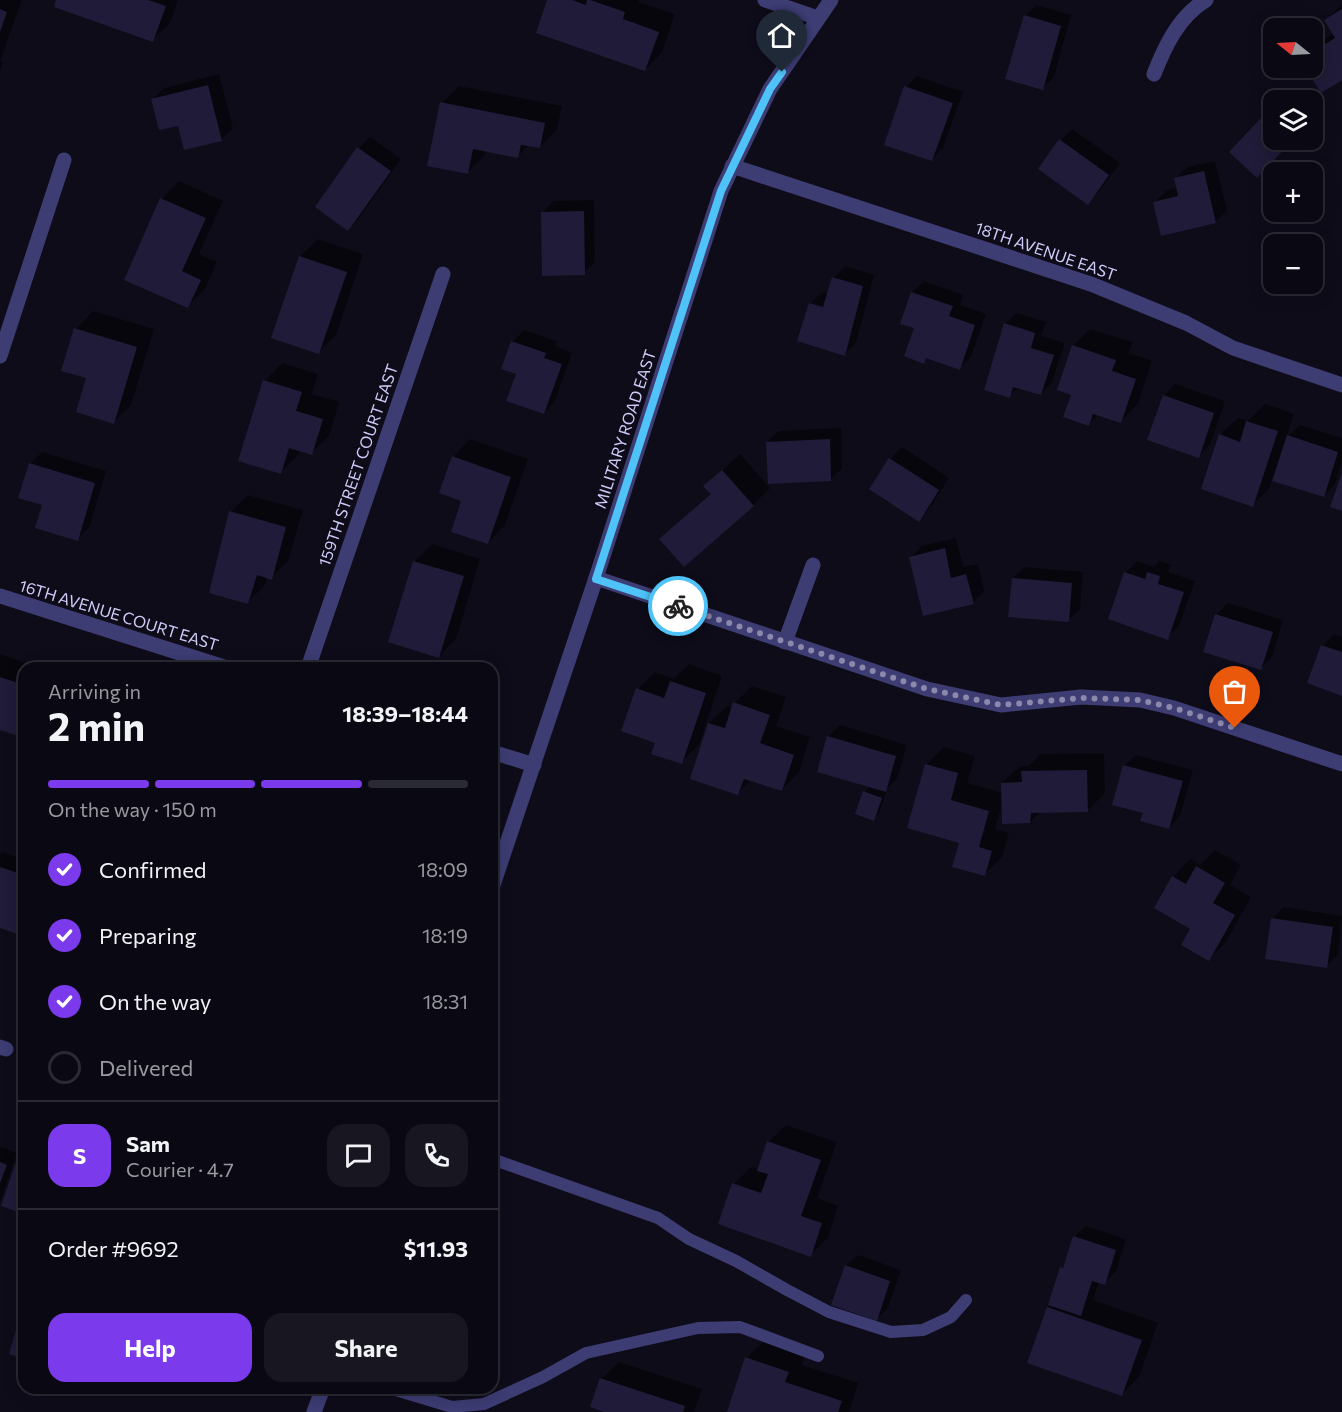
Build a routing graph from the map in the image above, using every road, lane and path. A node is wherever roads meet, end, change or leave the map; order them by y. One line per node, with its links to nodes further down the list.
1 (765, 0): 4 (street)
2 (831, 0): 4 (street, MILITARY ROAD EAST)
3 (1206, 0): 5 (street)
4 (818, 18): 7 (street, MILITARY ROAD EAST)
5 (1154, 74)
6 (64, 160): 9 (street)
7 (732, 165): 10 (street, 18TH AVENUE EAST); 12 (street, MILITARY ROAD EAST)
8 (443, 274): 16 (street, 159TH STREET COURT EAST)
9 (0, 356)
10 (1342, 385)
11 (813, 565): 14 (street)
12 (596, 579): 14 (street); 19 (street, MILITARY ROAD EAST)
13 (0, 596): 15 (street, 16TH AVENUE COURT EAST)
14 (785, 642): 18 (street)
15 (208, 662)
16 (310, 662)
17 (498, 754): 19 (street)
18 (1342, 764)
19 (534, 765): 20 (street, MILITARY ROAD EAST)
20 (498, 870)
21 (498, 1161): 22 (lane)
22 (966, 1300)
23 (818, 1356): 25 (lane)
24 (321, 1394): 26 (street)
25 (409, 1394)
26 (314, 1412)

